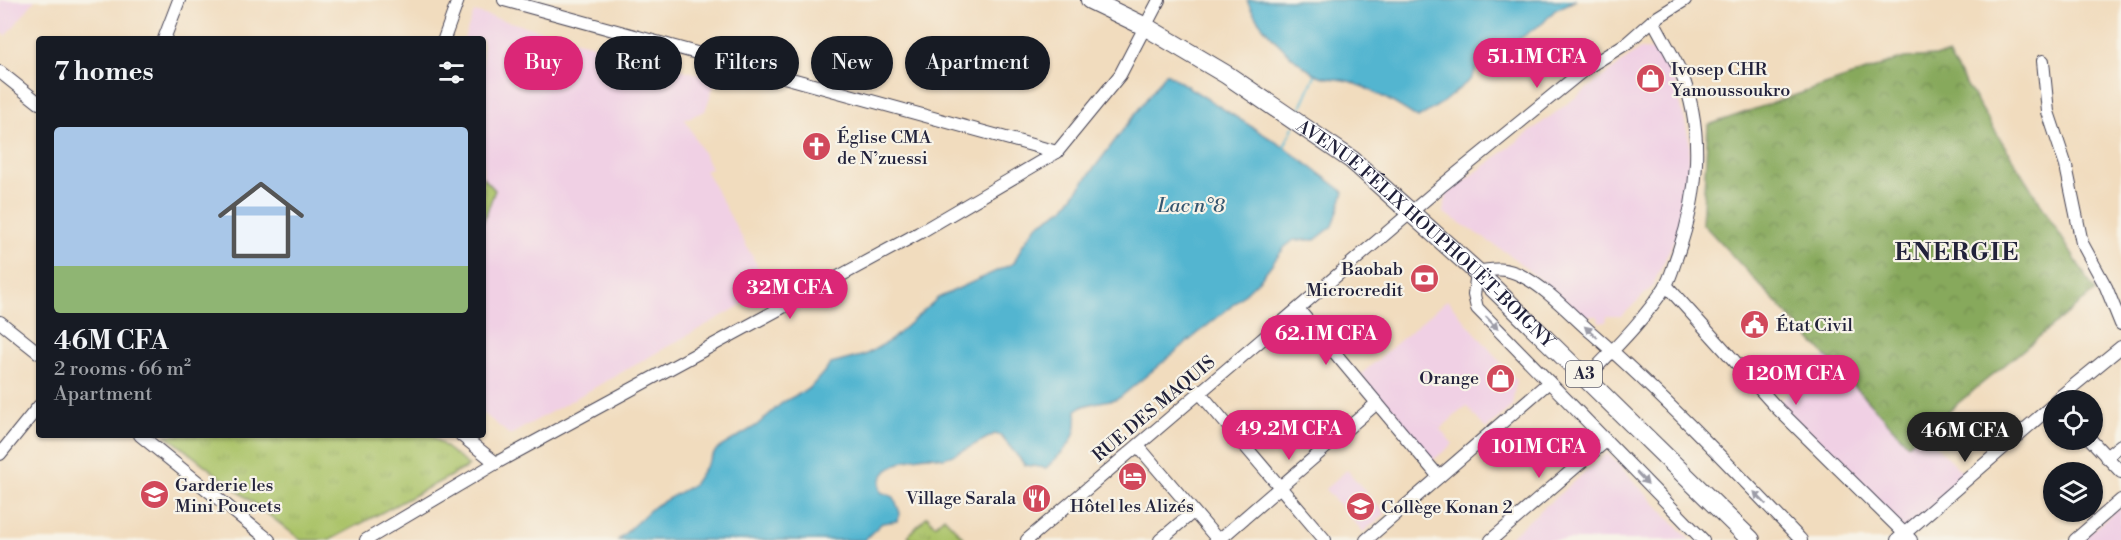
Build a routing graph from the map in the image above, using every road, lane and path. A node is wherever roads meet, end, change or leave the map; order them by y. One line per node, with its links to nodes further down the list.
1 (179, 0): 9 (street)
2 (458, 0): 10 (street)
3 (504, 0): 14 (street)
4 (1090, 0): 8 (highway, AVENUE FÉLIX HOUPHOUËT-BOIGNY / A3)
5 (1159, 0): 8 (street)
6 (1685, 0): 7 (street, RUE DES MAQUIS)
7 (1653, 21): 15 (street, RUE DES MAQUIS); 17 (street)
8 (1146, 27): 14 (street); 15 (highway, AVENUE FÉLIX HOUPHOUËT-BOIGNY / A3)
9 (165, 36)
10 (445, 36)
11 (2043, 61): 20 (street)
12 (0, 72): 13 (street)
13 (36, 101)
14 (1057, 152): 39 (street)
15 (1413, 211): 16 (highway, AVENUE FÉLIX HOUPHOUËT-BOIGNY / A3); 18 (street, RUE DES MAQUIS)
16 (1478, 272): 23 (street, one-way to 16); 24 (highway, AVENUE FÉLIX HOUPHOUËT-BOIGNY / A3); 25 (street, one-way to 25)
17 (1666, 285): 23 (street); 45 (street)
18 (1298, 309): 27 (street, RUE DES MAQUIS); 28 (street)
19 (0, 322): 22 (street)
20 (2121, 324)
21 (2121, 347): 26 (street)
22 (36, 351)
23 (1612, 351): 24 (street); 56 (street, one-way to 23)
24 (1587, 377): 55 (highway, AVENUE FÉLIX HOUPHOUËT-BOIGNY / A3)
25 (1549, 382): 33 (street); 41 (street)
26 (2069, 390)
27 (1200, 393): 35 (street, RUE DES MAQUIS); 42 (street)
28 (1377, 404): 41 (street); 42 (street)
29 (36, 409): 37 (street)
30 (2043, 413): 45 (street)
31 (144, 438): 46 (street)
32 (464, 438): 39 (street)
33 (1606, 441): 53 (street); 54 (street, one-way to 54)
34 (2121, 445): 38 (street)
35 (1138, 446): 44 (street); 48 (street, RUE DES MAQUIS)
36 (2100, 450): 38 (street)
37 (0, 454)
38 (2106, 457): 40 (street)
39 (496, 463): 47 (street)
40 (2121, 472)
41 (1439, 477): 52 (street)
42 (1280, 488): 50 (street); 51 (street)
43 (2121, 500): 57 (street)
44 (1193, 512): 49 (street); 50 (street)
45 (1905, 538)
46 (269, 540)
47 (366, 540)
48 (1027, 540)
49 (1161, 540)
50 (1219, 540)
51 (1325, 540)
52 (1366, 540)
53 (1491, 540)
54 (1703, 540)
55 (1751, 540)
56 (1801, 540)
57 (2075, 540)

